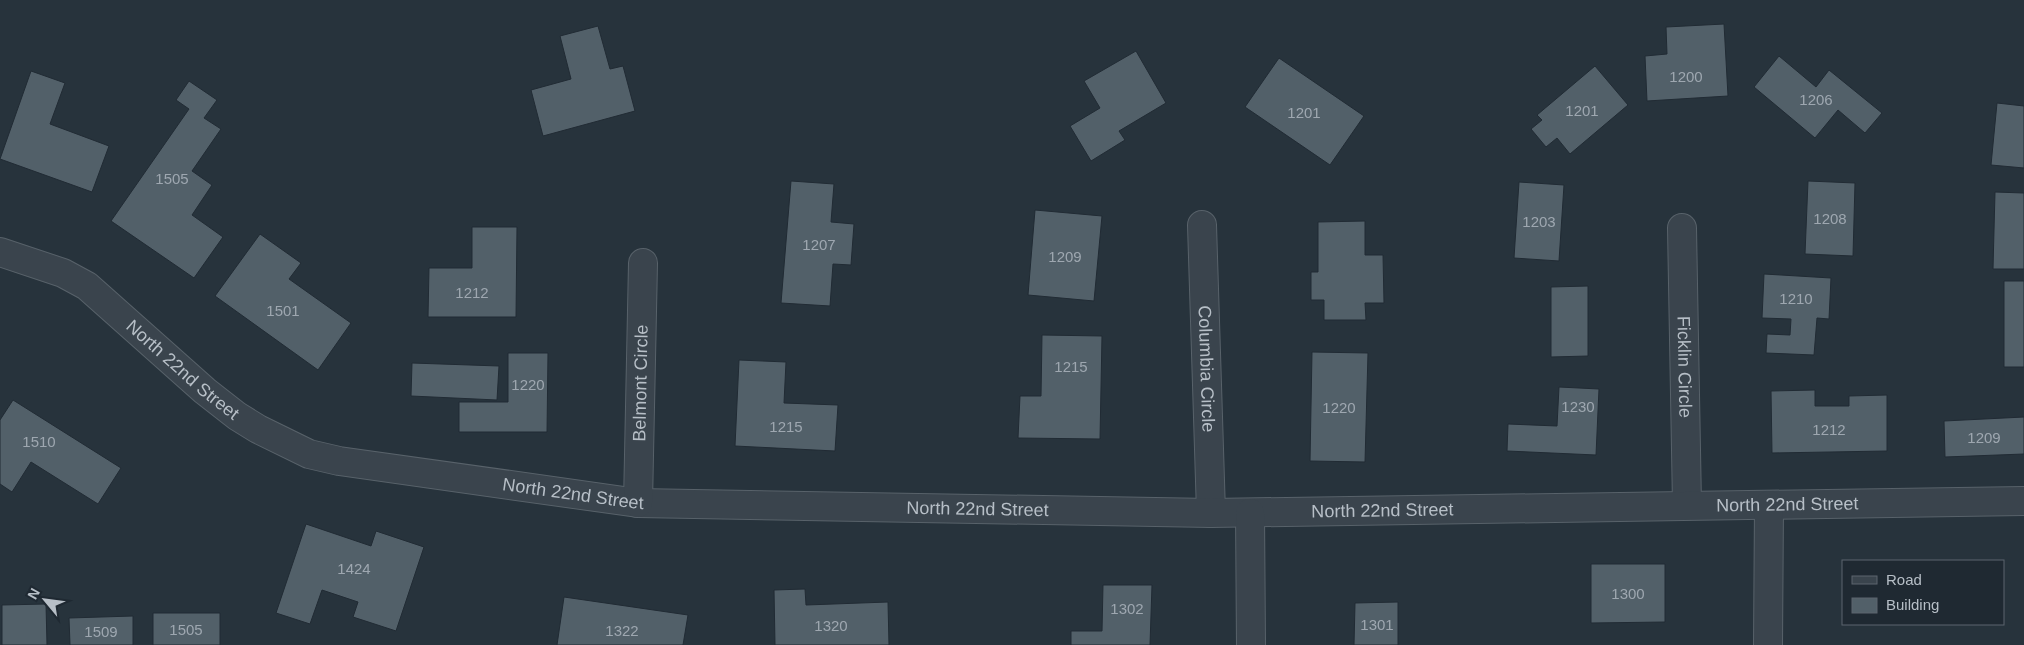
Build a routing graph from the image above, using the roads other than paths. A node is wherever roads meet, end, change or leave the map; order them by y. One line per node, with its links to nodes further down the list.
1 (1202, 225): 10 (street, Columbia Circle)
2 (1682, 228): 7 (street, Ficklin Circle)
3 (0, 252): 6 (street, North 22nd Street)
4 (643, 263): 6 (street, Belmont Circle)
5 (2024, 501): 8 (street, North 22nd Street)
6 (638, 503): 10 (street, North 22nd Street)
7 (1687, 505): 8 (street, North 22nd Street); 9 (street, North 22nd Street)
8 (1769, 505): 12 (street)
9 (1250, 513): 10 (street, North 22nd Street); 11 (street)
10 (1211, 514)
11 (1251, 645)
12 (1768, 645)

